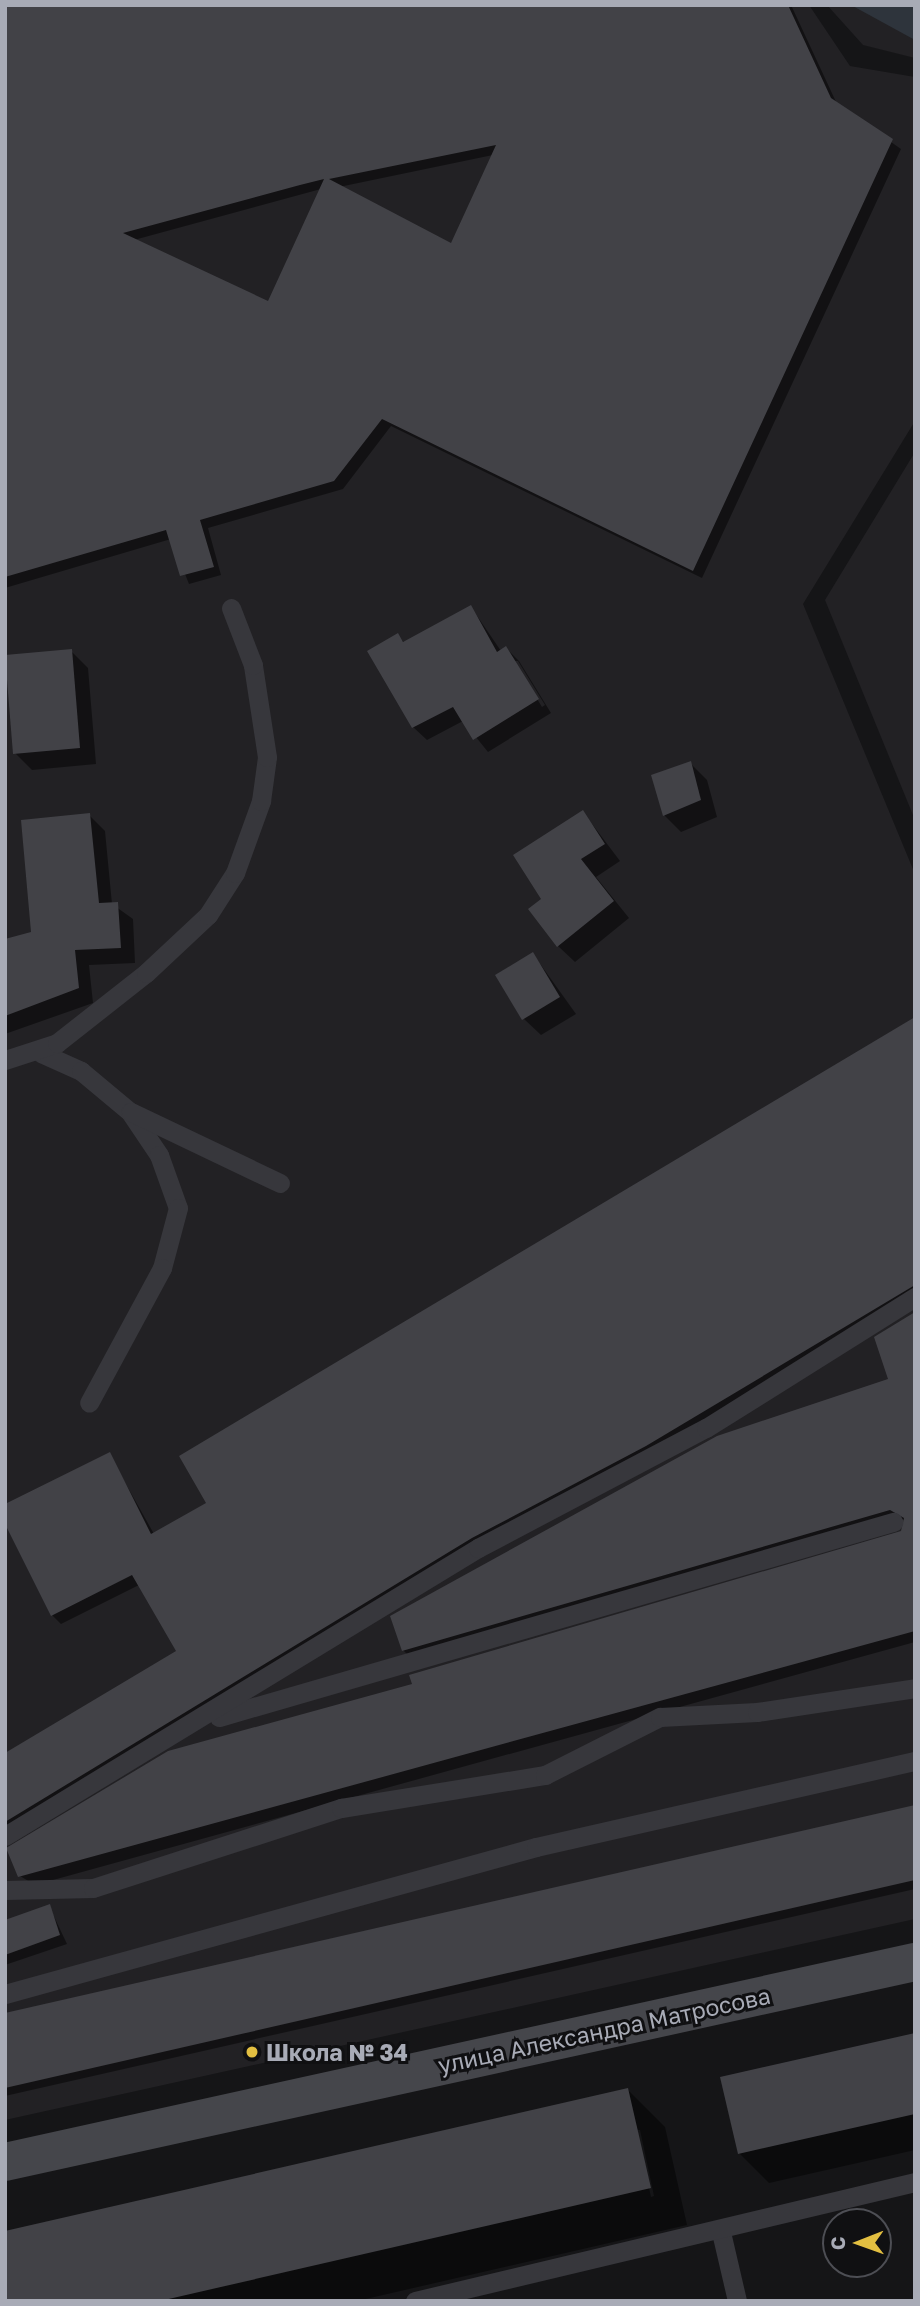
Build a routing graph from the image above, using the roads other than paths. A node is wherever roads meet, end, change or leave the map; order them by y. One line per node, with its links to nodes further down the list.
1 (231, 608): 2 (lane)
2 (41, 1053): 3 (lane); 4 (lane)
3 (5, 1060)
4 (130, 1112): 5 (lane); 7 (lane)
5 (280, 1183)
6 (915, 1297): 10 (lane)
7 (89, 1403)
8 (893, 1522): 10 (lane)
9 (915, 1688): 13 (lane)
10 (195, 1724): 12 (lane)
11 (915, 1761): 15 (lane)
12 (5, 1836)
13 (5, 1890)
14 (915, 1962): 16 (street, улица Александра Матросова)
15 (5, 1994)
16 (5, 2162)
17 (915, 2182): 18 (lane)
18 (721, 2232): 19 (lane); 20 (lane)
19 (415, 2301)
20 (737, 2301)

